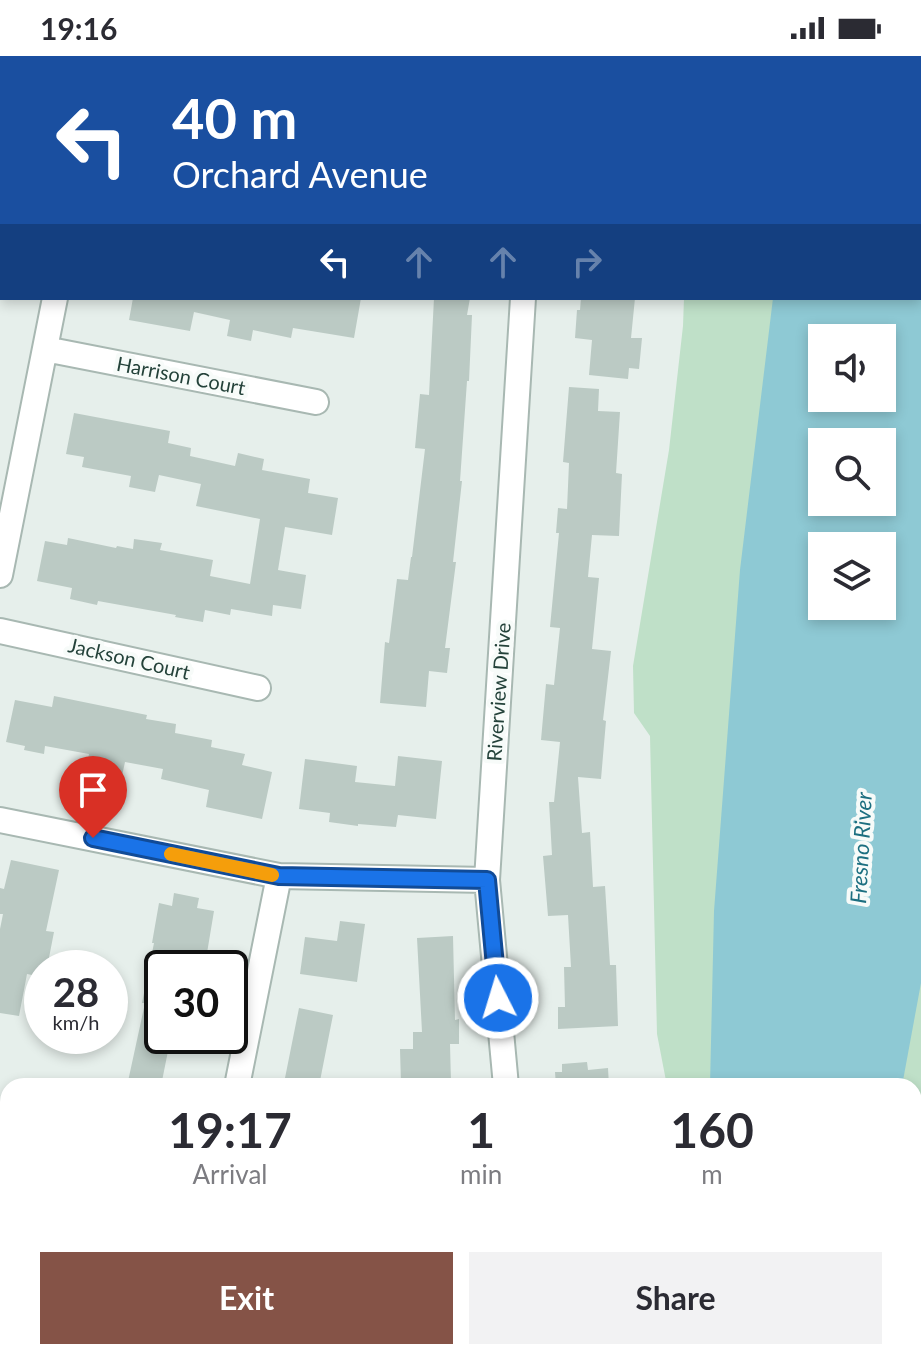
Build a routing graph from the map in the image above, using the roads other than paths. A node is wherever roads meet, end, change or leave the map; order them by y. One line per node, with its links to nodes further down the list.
1 (55, 300): 3 (street)
2 (523, 300): 10 (street, Riverview Drive)
3 (45, 349): 4 (street, Harrison Court); 5 (street)
4 (316, 402)
5 (0, 575)
6 (0, 631): 7 (street, Jackson Court)
7 (258, 688)
8 (0, 820): 9 (street)
9 (279, 876): 10 (street); 11 (street)
10 (487, 880): 12 (street, Riverview Drive)
11 (239, 1078)
12 (505, 1078)

